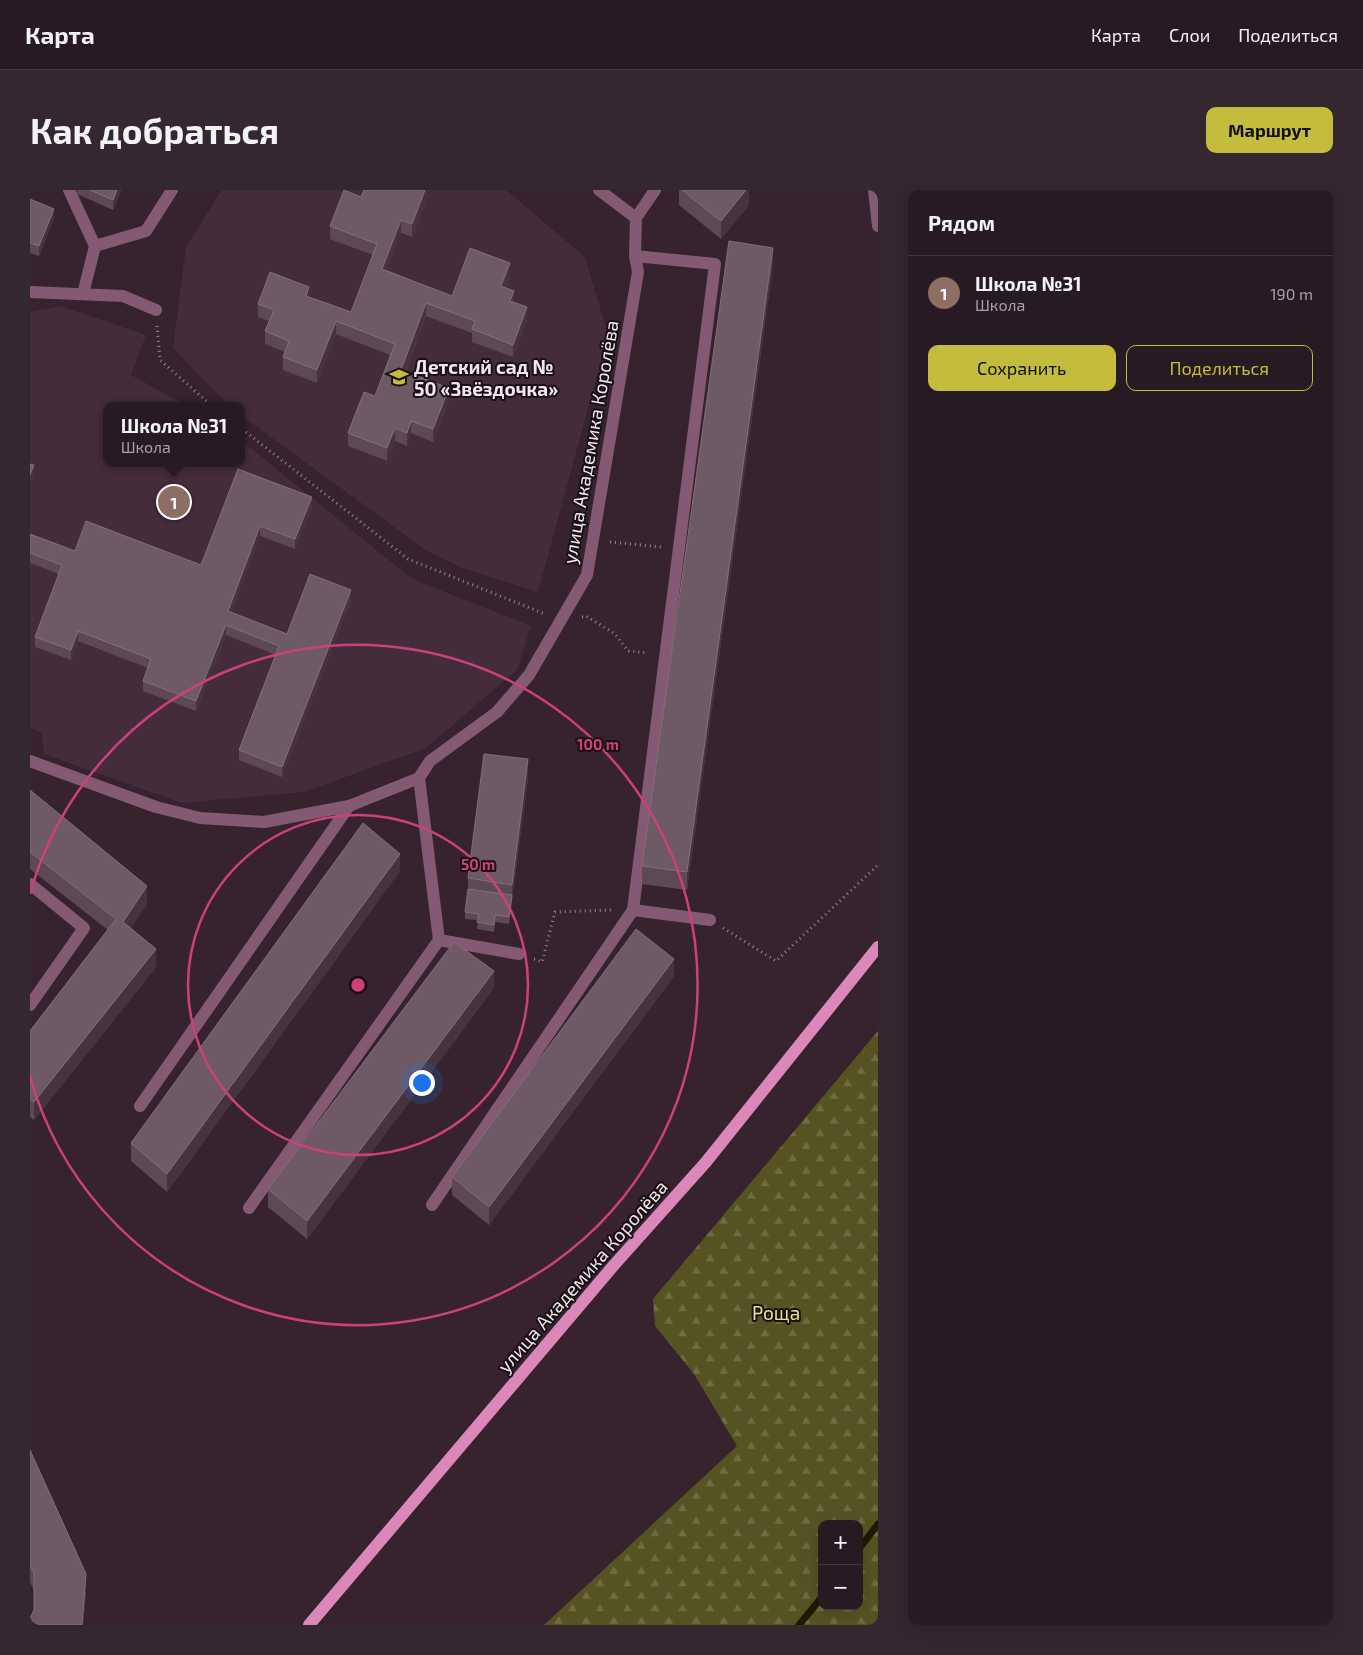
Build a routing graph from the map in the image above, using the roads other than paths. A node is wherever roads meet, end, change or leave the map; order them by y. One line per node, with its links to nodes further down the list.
1 (69, 190): 8 (street)
2 (172, 190): 8 (street)
3 (599, 190): 6 (street)
4 (655, 190): 6 (street)
5 (874, 190): 7 (street)
6 (636, 218): 9 (street, улица Академика Королёва)
7 (878, 226)
8 (95, 246): 11 (street)
9 (635, 256): 14 (street, улица Академика Королёва); 17 (street)
10 (30, 292): 11 (street)
11 (83, 294): 12 (street)
12 (156, 310)
13 (30, 761): 15 (street)
14 (419, 778): 15 (street); 19 (street)
15 (349, 806): 23 (street)
16 (30, 884): 22 (street)
17 (633, 910): 18 (street); 24 (street)
18 (710, 920)
19 (439, 940): 21 (street); 25 (street)
20 (878, 947): 26 (main road, улица Академика Королёва)
21 (520, 954)
22 (30, 1005)
23 (140, 1106)
24 (432, 1205)
25 (249, 1208)
26 (309, 1625)

